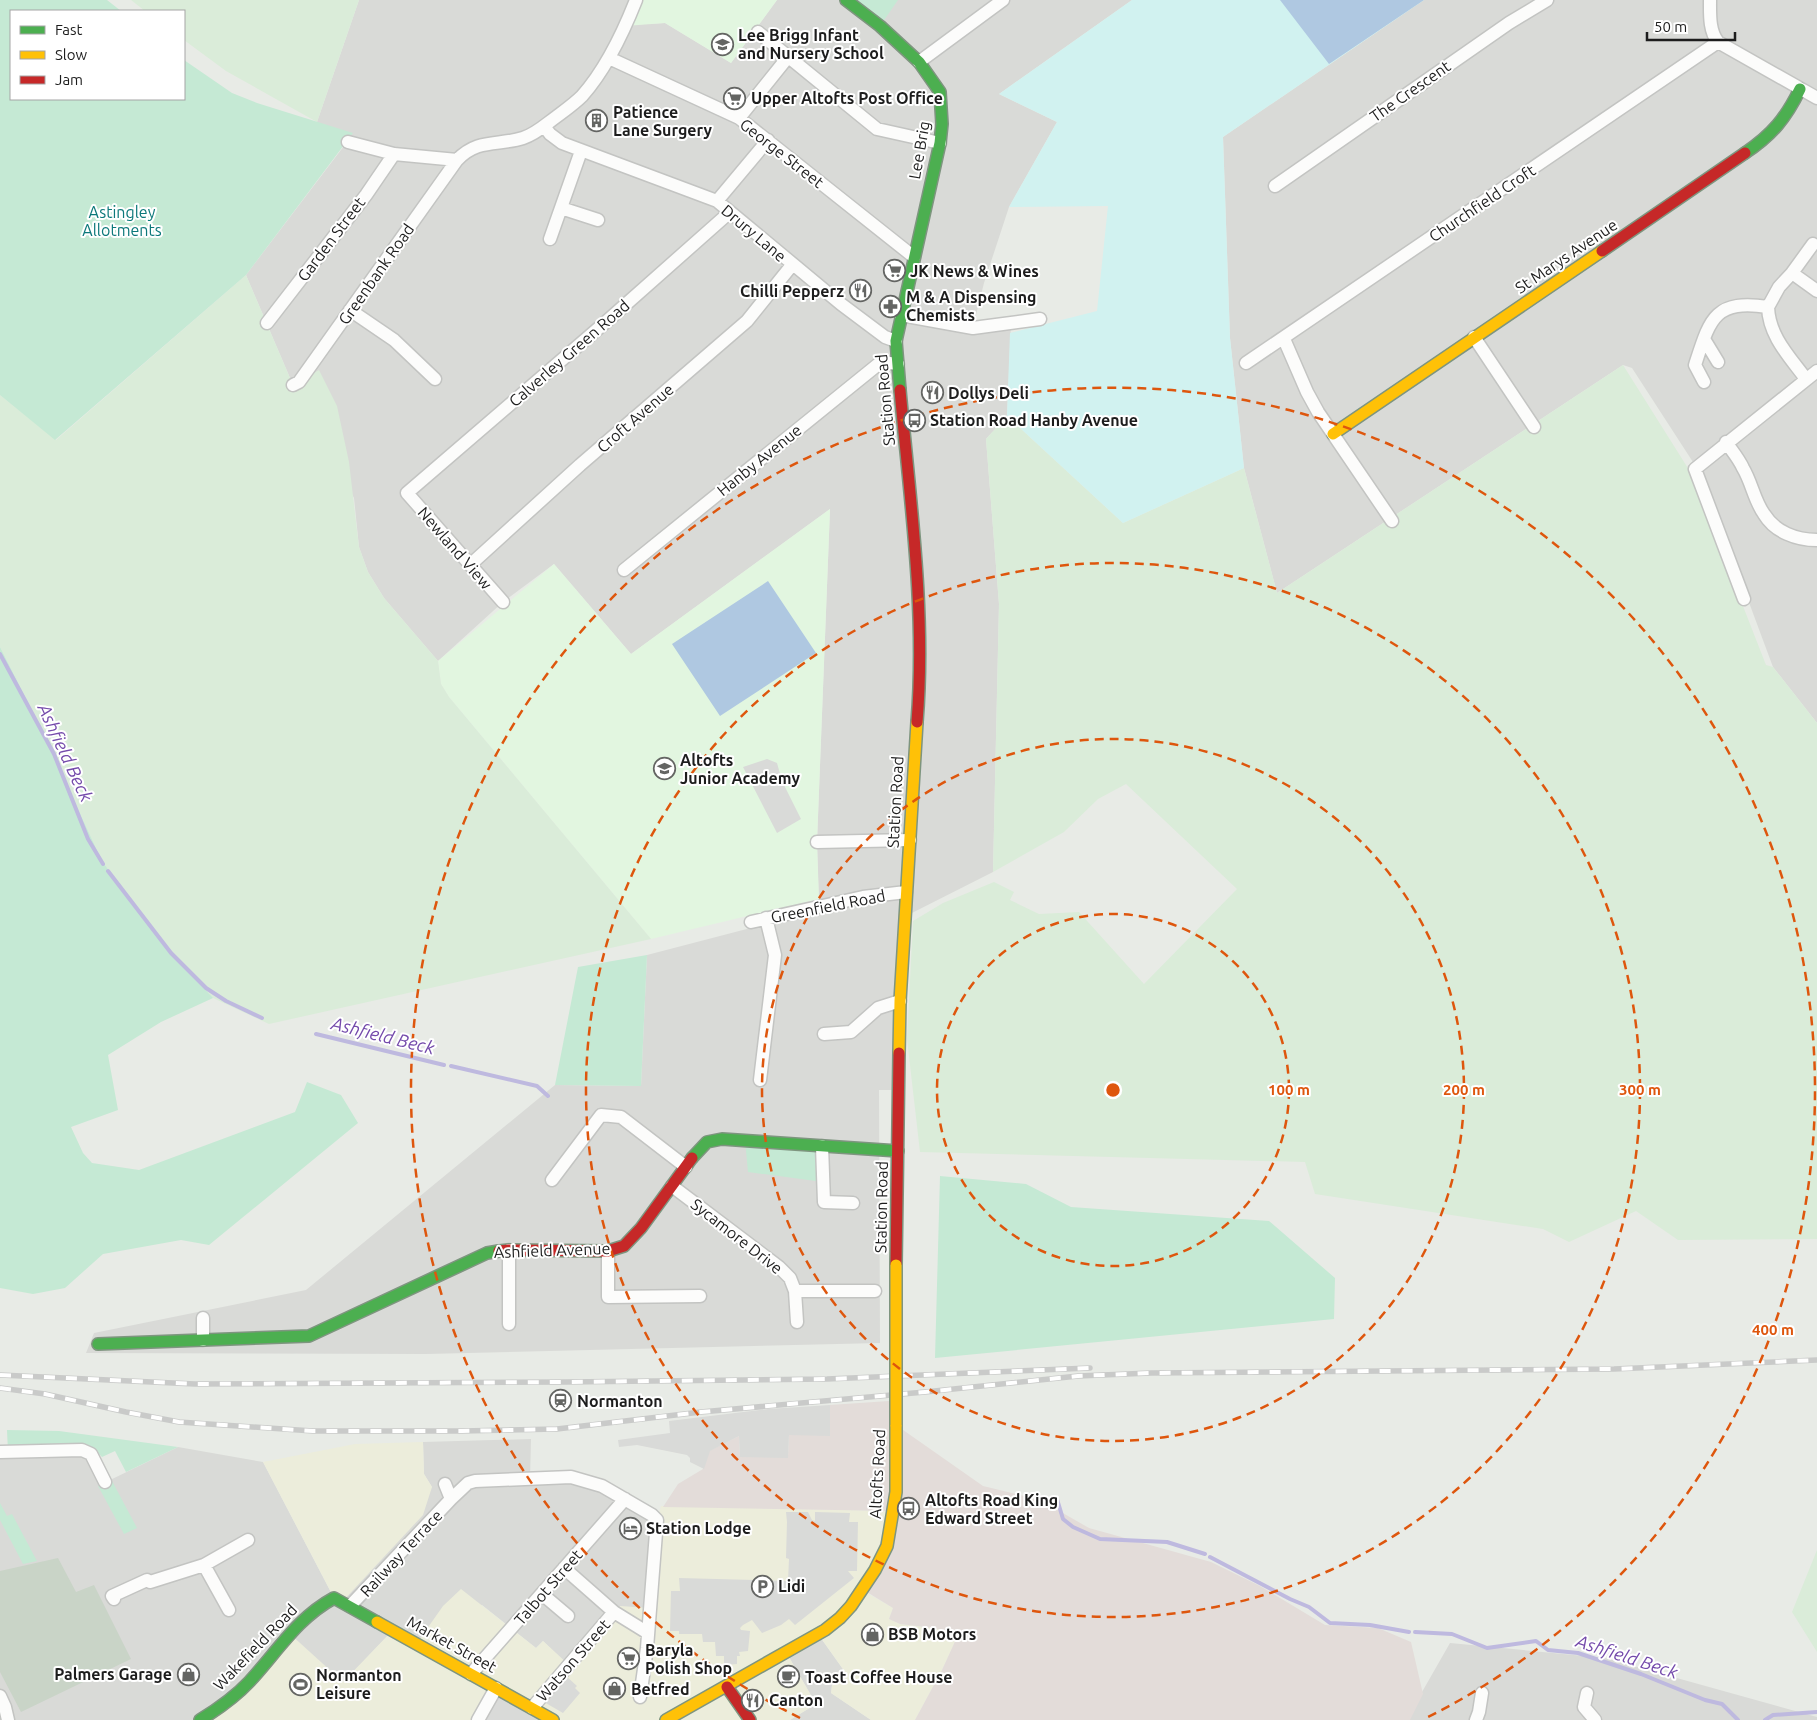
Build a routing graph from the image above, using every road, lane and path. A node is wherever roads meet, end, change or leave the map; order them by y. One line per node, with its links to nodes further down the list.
1 (636, 0): 9 (street, Greenbank Road)
2 (846, 0): 10 (street, Lee Brig)
3 (1003, 0): 10 (street)
4 (1548, 0): 21 (street, The Crescent)
5 (1710, 0): 7 (street)
6 (758, 32): 8 (street)
7 (1718, 42): 11 (street); 38 (street, Churchfield Croft)
8 (788, 57): 13 (street); 17 (street)
9 (609, 58): 13 (street, George Street); 14 (street, Greenbank Road)
10 (919, 62): 17 (street, Lee Brig)
11 (1800, 89): 12 (street); 37 (street, St Marys Avenue)
12 (1817, 98)
13 (739, 118): 15 (street, George Street)
14 (544, 126): 18 (street, Drury Lane); 20 (street, Greenbank Road)
15 (768, 140): 22 (street); 28 (street, George Street)
16 (348, 142): 19 (street)
17 (940, 144): 28 (street, Lee Brig)
18 (581, 151): 22 (street, Drury Lane); 23 (street)
19 (394, 154): 20 (street); 36 (street, Garden Street)
20 (457, 160): 33 (street, Greenbank Road)
21 (1275, 186)
22 (717, 201): 24 (street, Drury Lane)
23 (561, 208): 25 (street); 26 (street)
24 (730, 212): 29 (street, Drury Lane); 52 (street, Calverley Green Road)
25 (598, 220)
26 (550, 239)
27 (1813, 244): 30 (street)
28 (914, 257): 34 (street, Lee Brig)
29 (792, 265): 40 (street, Drury Lane); 55 (street, Croft Avenue)
30 (1792, 272): 31 (street); 32 (street)
31 (1817, 291)
32 (1768, 307): 39 (street); 46 (street)
33 (350, 310): 45 (street); 48 (street, Greenbank Road)
34 (901, 315): 35 (street); 40 (street, Lee Brig)
35 (1040, 319)
36 (267, 323)
37 (1474, 337): 49 (street); 50 (street, St Marys Avenue)
38 (1284, 339): 41 (street, Churchfield Croft); 50 (street)
39 (1704, 339): 42 (street); 47 (street)
40 (896, 341): 43 (street, Station Road)
41 (1246, 362)
42 (1718, 362)
43 (898, 364): 56 (street, Hanby Avenue); 59 (street, Station Road)
44 (1817, 371): 46 (street)
45 (435, 379)
46 (1806, 379): 51 (street)
47 (1704, 382)
48 (293, 385)
49 (1534, 427)
50 (1334, 434): 53 (street)
51 (1726, 442): 54 (street); 57 (street)
52 (407, 493): 55 (street, Newland View)
53 (1392, 521)
54 (1817, 540)
55 (470, 565): 58 (street, Newland View)
56 (624, 570)
57 (1744, 599)
58 (502, 602)
59 (910, 840): 60 (street); 61 (street, Station Road)
60 (817, 842)
61 (906, 892): 62 (street, Greenfield Road); 64 (street, Station Road)
62 (766, 918): 63 (street, Greenfield Road); 66 (street)
63 (752, 922)
64 (900, 1001): 65 (street); 68 (street, Station Road)
65 (824, 1034)
66 (760, 1080)
67 (822, 1146): 68 (street, Ashfield Avenue); 69 (street, Ashfield Avenue); 72 (street)
68 (898, 1151): 75 (street, Station Road)
69 (686, 1167): 70 (street); 71 (street, Ashfield Avenue)
70 (552, 1180)
71 (672, 1186): 74 (street, Ashfield Avenue); 77 (street, Sycamore Drive)
72 (853, 1203)
73 (509, 1250): 74 (street, Ashfield Avenue); 81 (street); 82 (street, Ashfield Avenue)
74 (608, 1251): 78 (street)
75 (896, 1265): 101 (street, Altofts Road, bridge)
76 (875, 1291): 77 (street)
77 (795, 1292): 80 (street, Sycamore Drive)
78 (700, 1296)
79 (204, 1318): 82 (street)
80 (797, 1322)
81 (509, 1324)
82 (203, 1340): 83 (street, Ashfield Avenue)
83 (98, 1344)
84 (0, 1452): 85 (street)
85 (105, 1482)
86 (445, 1484): 87 (street, Railway Terrace)
87 (451, 1499): 88 (street, Railway Terrace); 95 (street, Railway Terrace)
88 (625, 1499): 91 (street, Talbot Street); 99 (street)
89 (248, 1540): 90 (street)
90 (204, 1565): 94 (street); 96 (street)
91 (564, 1568): 92 (street, Talbot Street); 97 (street)
92 (542, 1594): 98 (street); 100 (street, Talbot Street)
93 (334, 1598): 95 (street, Market Street); 109 (street, Wakefield Road)
94 (114, 1599)
95 (350, 1606): 100 (street, Market Street)
96 (229, 1610)
97 (614, 1612): 99 (street); 107 (street, Watson Street)
98 (568, 1616)
99 (648, 1633): 106 (street)
100 (471, 1674): 102 (street, Market Street)
101 (727, 1687): 112 (street, Altofts Road); 113 (street)
102 (496, 1688): 107 (street, Market Street); 110 (street)
103 (1587, 1692): 115 (street)
104 (1482, 1693): 114 (street)
105 (0, 1696): 108 (street)
106 (640, 1698)
107 (532, 1708): 111 (street, Market Street)
108 (8, 1720)
109 (200, 1720)
110 (478, 1720)
111 (553, 1720)
112 (666, 1720)
113 (750, 1720)
114 (1476, 1720)
115 (1595, 1720)

